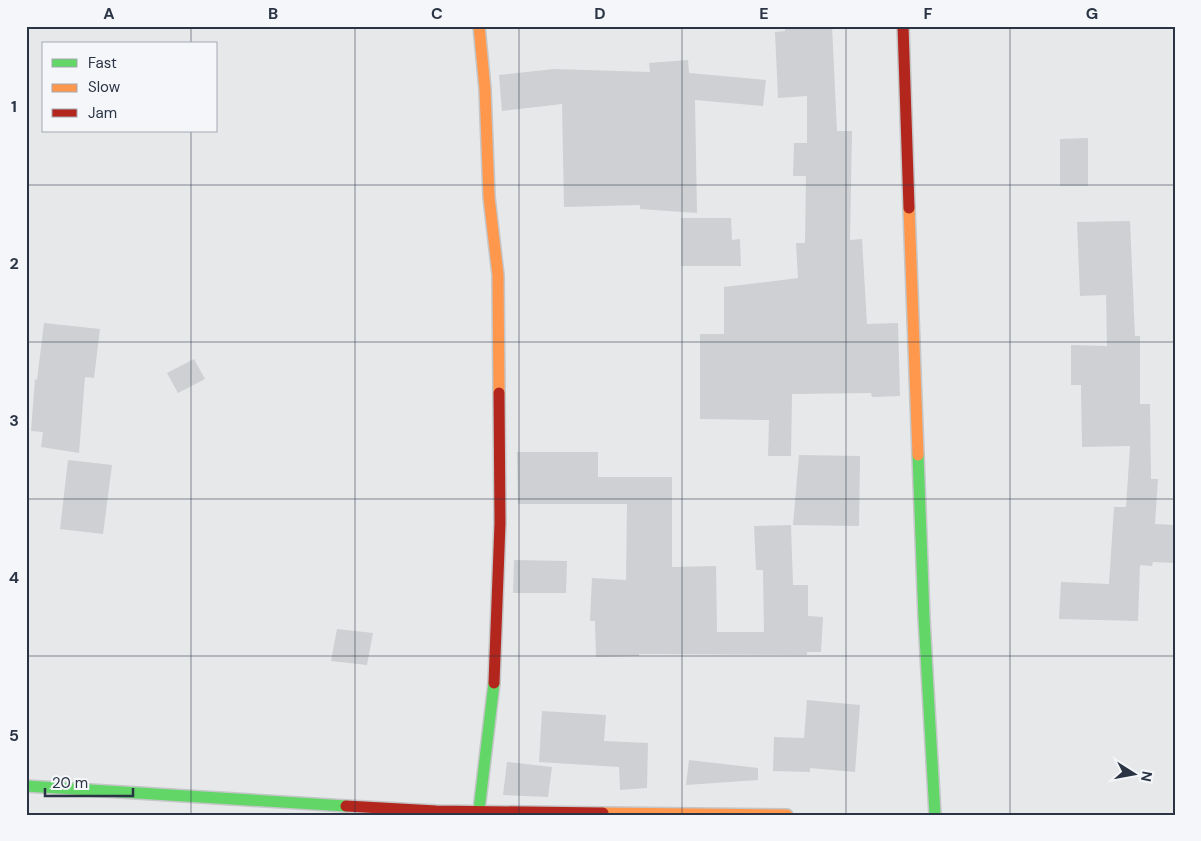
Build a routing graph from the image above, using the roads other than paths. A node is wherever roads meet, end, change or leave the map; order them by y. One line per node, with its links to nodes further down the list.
1 (479, 26): 4 (street)
2 (903, 26): 6 (street)
3 (26, 786): 4 (street)
4 (479, 810): 5 (street)
5 (787, 815)
6 (935, 815)

